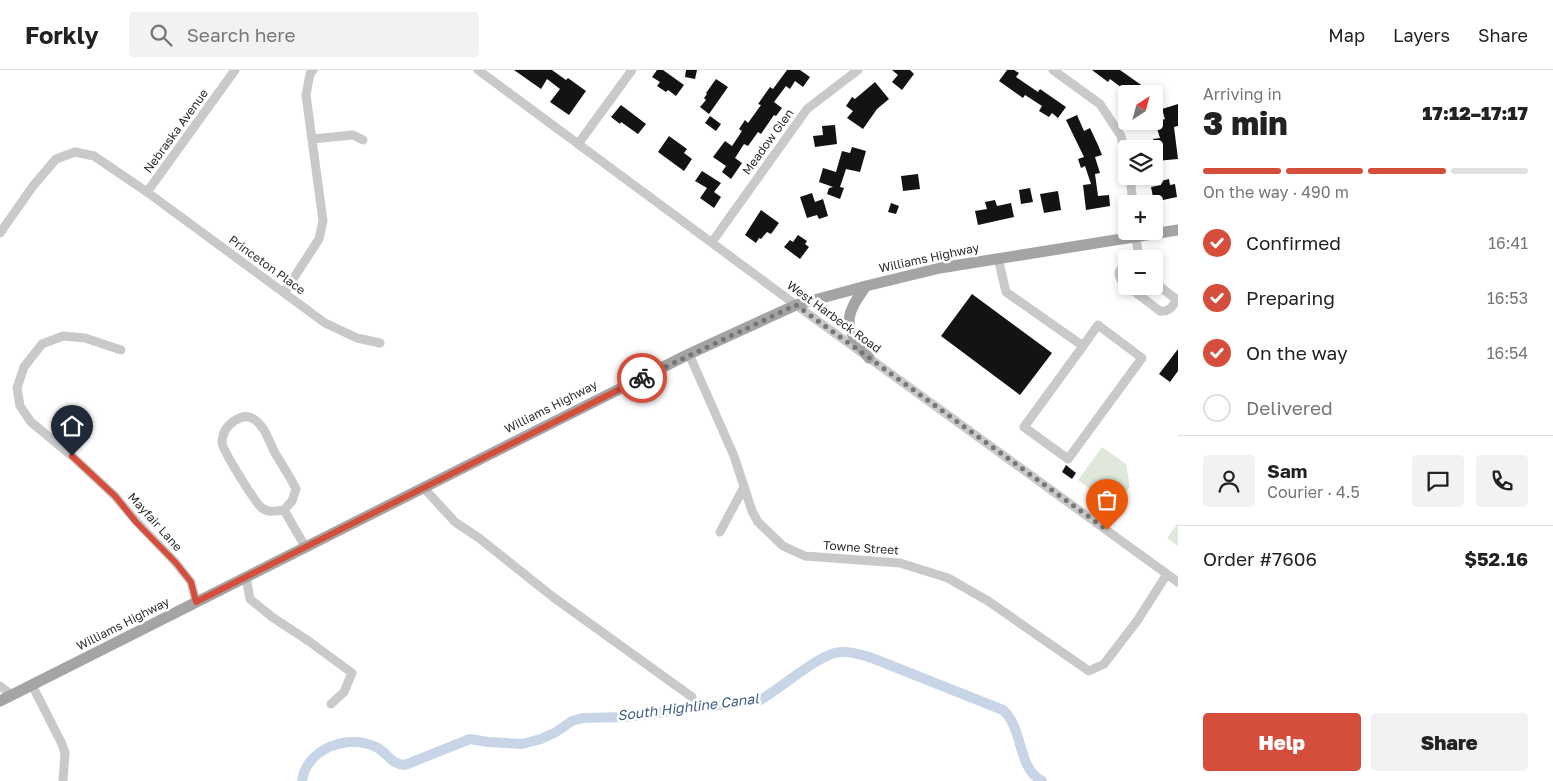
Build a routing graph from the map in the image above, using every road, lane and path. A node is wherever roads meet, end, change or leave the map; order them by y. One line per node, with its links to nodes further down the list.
1 (235, 70): 11 (street, Nebraska Avenue)
2 (313, 70): 7 (street)
3 (478, 70): 10 (street, West Harbeck Road)
4 (632, 70): 10 (street)
5 (858, 70): 16 (street, Meadow Glen)
6 (1054, 70): 9 (street)
7 (312, 139): 8 (street); 20 (street)
8 (364, 140)
9 (1121, 140)
10 (578, 144): 16 (street, West Harbeck Road)
11 (147, 192): 14 (street, Nebraska Avenue); 20 (street, Princeton Place)
12 (1178, 230): 13 (main road, Williams Highway)
13 (1163, 231)
14 (0, 233)
15 (1118, 237): 17 (main road, Williams Highway)
16 (712, 242): 23 (street, West Harbeck Road)
17 (998, 258): 18 (main road, Williams Highway); 25 (street)
18 (866, 286): 23 (main road, Williams Highway); 28 (main road)
19 (1163, 288): 22 (street)
20 (284, 294): 24 (street, Princeton Place)
21 (1139, 295): 22 (street)
22 (1178, 299)
23 (796, 305): 27 (main road, Williams Highway); 28 (street, West Harbeck Road)
24 (380, 343)
25 (1083, 346): 25 (street)
26 (121, 350): 37 (street, Mayfair Lane)
27 (689, 354): 29 (main road, Williams Highway); 30 (street, Towne Street)
28 (870, 358): 34 (street, West Harbeck Road)
29 (423, 487): 33 (main road, Williams Highway); 41 (street)
30 (744, 487): 32 (street); 34 (street, Towne Street)
31 (284, 510): 31 (street); 33 (street)
32 (720, 532)
33 (306, 548): 35 (main road, Williams Highway)
34 (1167, 574): 36 (street, West Harbeck Road)
35 (246, 577): 37 (main road, Williams Highway); 43 (street)
36 (1178, 582)
37 (196, 602): 38 (main road, Williams Highway)
38 (32, 685): 40 (main road, Williams Highway); 44 (street)
39 (0, 686): 40 (street)
40 (12, 695): 42 (main road, Williams Highway)
41 (692, 697)
42 (0, 701)
43 (331, 704)
44 (63, 781)

